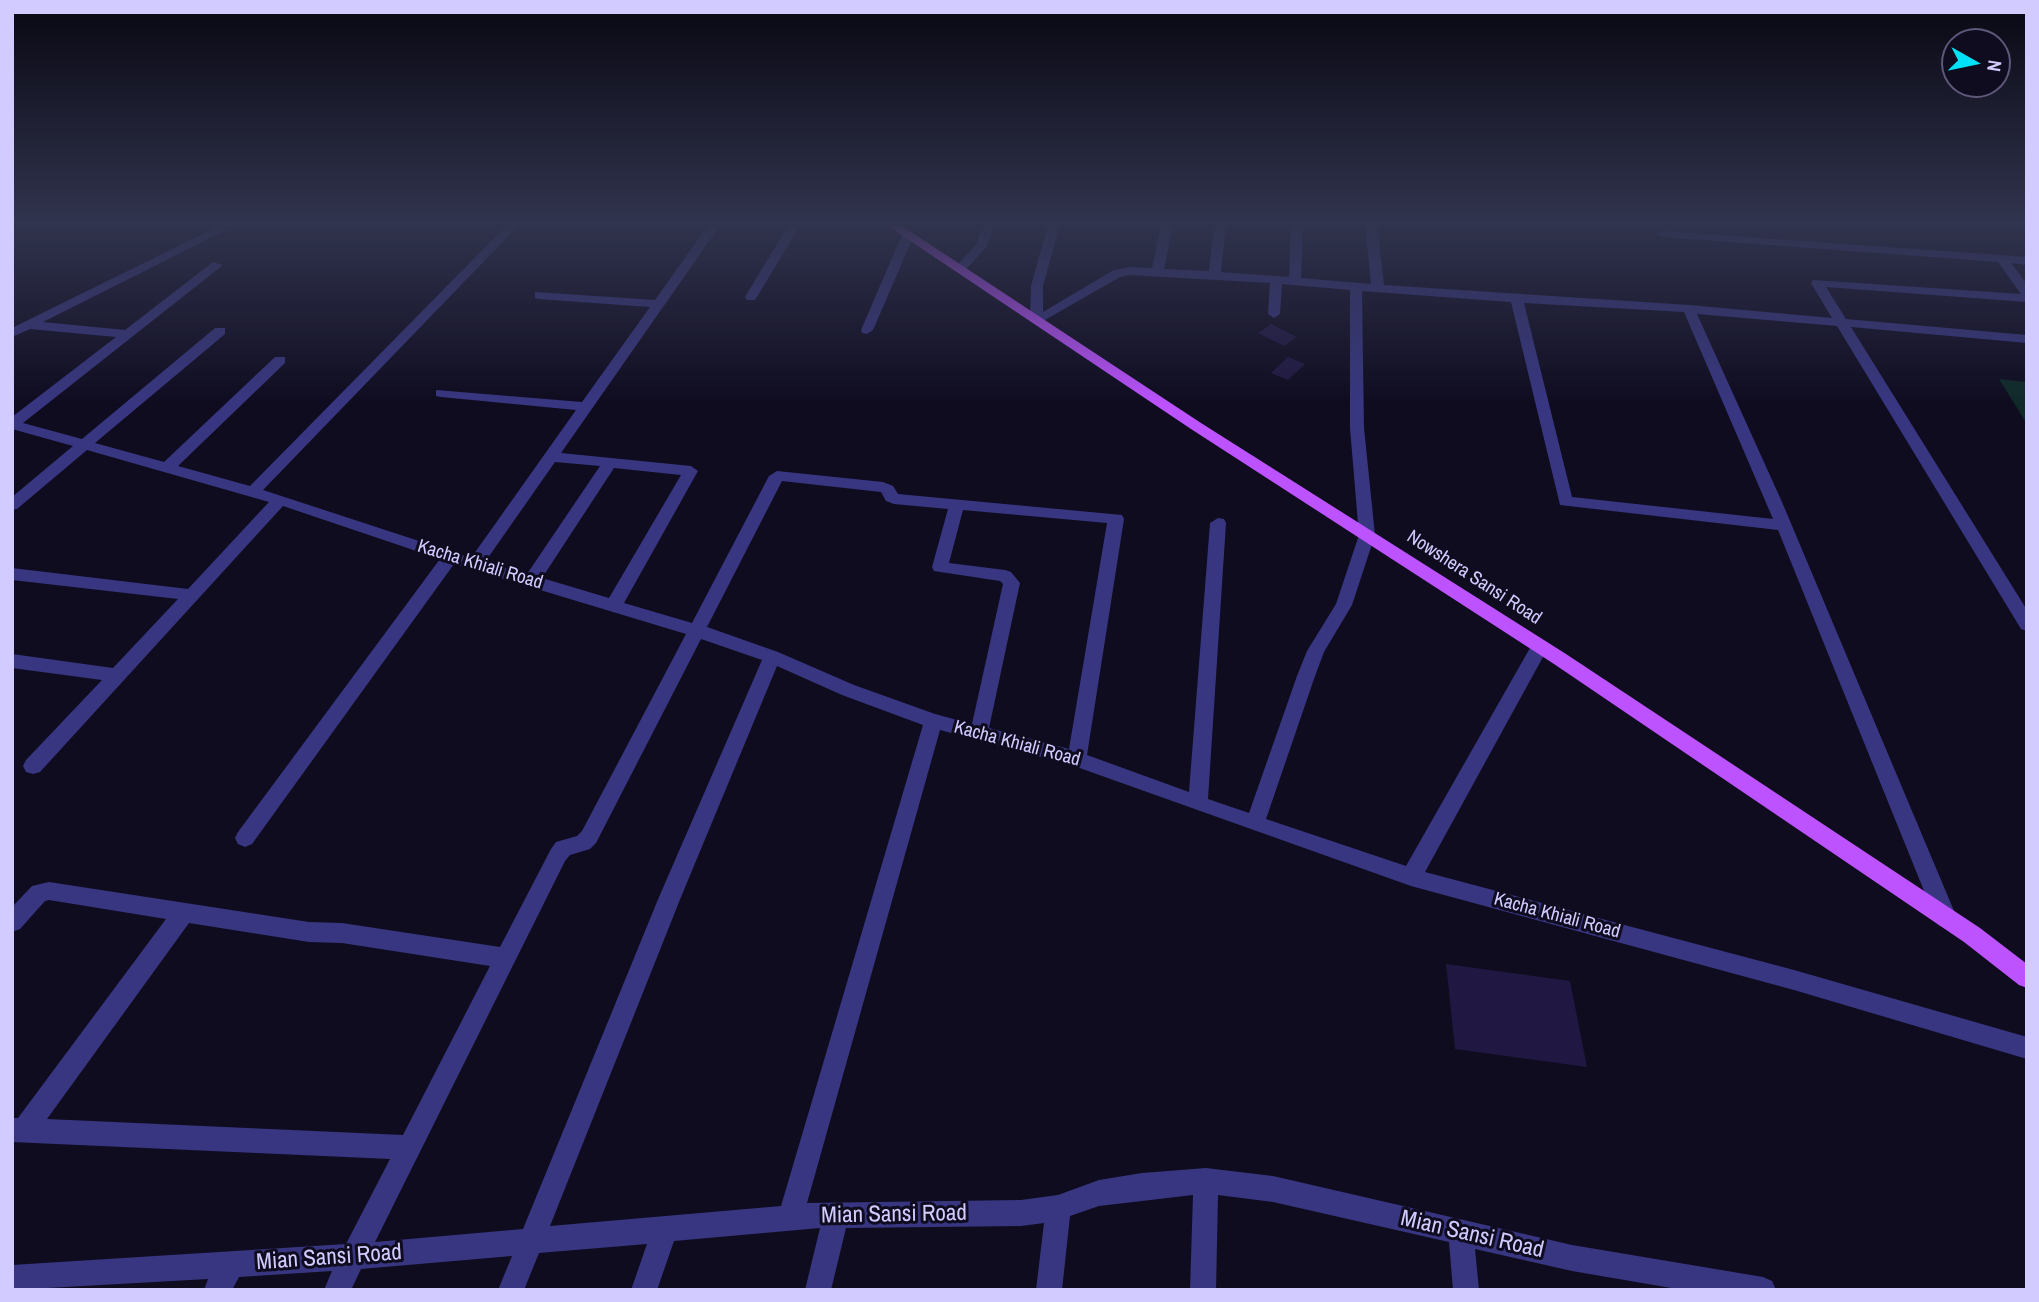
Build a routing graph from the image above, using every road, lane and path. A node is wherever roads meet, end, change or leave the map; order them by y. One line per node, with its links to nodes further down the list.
1 (110, 285): 26 (street)
2 (192, 285): 30 (street)
3 (455, 285): 40 (street)
4 (672, 285): 21 (street)
5 (758, 285): 19 (street)
6 (887, 285): 27 (street)
7 (983, 285): 24 (main road, Nowshera Sansi Road)
8 (1037, 285): 24 (street)
9 (1099, 285): 24 (street)
10 (1276, 285): 23 (street)
11 (1329, 285): 15 (street)
12 (1378, 285): 16 (street)
13 (1818, 285): 25 (street)
14 (1848, 285): 18 (street)
15 (1356, 287): 16 (street); 46 (street)
16 (1378, 289): 20 (street)
17 (538, 295): 21 (street)
18 (2027, 295)
19 (751, 297)
20 (1517, 299): 22 (street); 45 (street)
21 (659, 304): 34 (street)
22 (1689, 309): 25 (street); 45 (street)
23 (1274, 314)
24 (1037, 321): 46 (main road, Nowshera Sansi Road)
25 (1843, 324): 31 (street); 53 (street)
26 (29, 325): 29 (street); 30 (street)
27 (867, 330)
28 (220, 331): 36 (street)
29 (12, 333)
30 (128, 334): 35 (street)
31 (2027, 339)
32 (280, 360): 39 (street)
33 (441, 393): 34 (street)
34 (587, 407): 37 (street)
35 (12, 424): 36 (street, Kacha Khiali Road)
36 (84, 446): 39 (street, Kacha Khiali Road); 42 (street)
37 (552, 457): 38 (street); 48 (street)
38 (610, 462): 50 (street); 52 (street)
39 (168, 467): 40 (street, Kacha Khiali Road)
40 (253, 492): 41 (street, Kacha Khiali Road)
41 (280, 500): 47 (street, Kacha Khiali Road); 51 (street)
42 (12, 505)
43 (957, 505): 54 (street); 60 (street); 61 (street)
44 (1219, 523): 63 (street)
45 (1783, 525): 68 (street)
46 (1367, 535): 55 (main road, Nowshera Sansi Road); 64 (street)
47 (450, 558): 48 (street, Kacha Khiali Road); 65 (street)
48 (475, 564): 50 (street, Kacha Khiali Road)
49 (12, 574): 51 (street)
50 (532, 580): 52 (street, Kacha Khiali Road)
51 (190, 595): 58 (street)
52 (614, 606): 54 (street, Kacha Khiali Road)
53 (2027, 625)
54 (698, 631): 56 (street, Kacha Khiali Road); 70 (street)
55 (1540, 646): 66 (street); 68 (main road, Nowshera Sansi Road)
56 (772, 657): 59 (street, Kacha Khiali Road); 81 (street)
57 (12, 661): 58 (street)
58 (117, 676): 62 (street)
59 (933, 721): 60 (street, Kacha Khiali Road); 78 (street)
60 (979, 733): 61 (street, Kacha Khiali Road)
61 (1077, 759): 63 (street, Kacha Khiali Road)
62 (33, 766)
63 (1198, 804): 64 (street, Kacha Khiali Road)
64 (1255, 823): 66 (street, Kacha Khiali Road)
65 (245, 838)
66 (1410, 877): 72 (street, Kacha Khiali Road)
67 (184, 912): 69 (street); 70 (street); 73 (street)
68 (1946, 918): 71 (main road, Nowshera Sansi Road)
69 (12, 922)
70 (506, 958): 74 (street)
71 (2027, 978)
72 (2027, 1048)
73 (18, 1131): 74 (street)
74 (410, 1148): 82 (street)
75 (1206, 1181): 76 (street, Mian Sansi Road); 80 (street, Mian Sansi Road); 92 (street)
76 (1058, 1208): 77 (street, Mian Sansi Road); 91 (street)
77 (836, 1214): 78 (street, Mian Sansi Road); 90 (street)
78 (790, 1217): 79 (street, Mian Sansi Road)
79 (665, 1229): 81 (street, Mian Sansi Road); 89 (street)
80 (1461, 1232): 93 (street); 94 (street, Mian Sansi Road)
81 (530, 1241): 82 (street, Mian Sansi Road); 88 (street)
82 (354, 1257): 83 (street, Mian Sansi Road); 87 (street)
83 (232, 1264): 85 (street, Mian Sansi Road); 86 (street)
84 (12, 1278): 85 (street, Mian Sansi Road)
85 (77, 1282)
86 (217, 1290)
87 (337, 1290)
88 (510, 1290)
89 (645, 1290)
90 (818, 1290)
91 (1049, 1290)
92 (1203, 1290)
93 (1466, 1290)
94 (1763, 1290)

